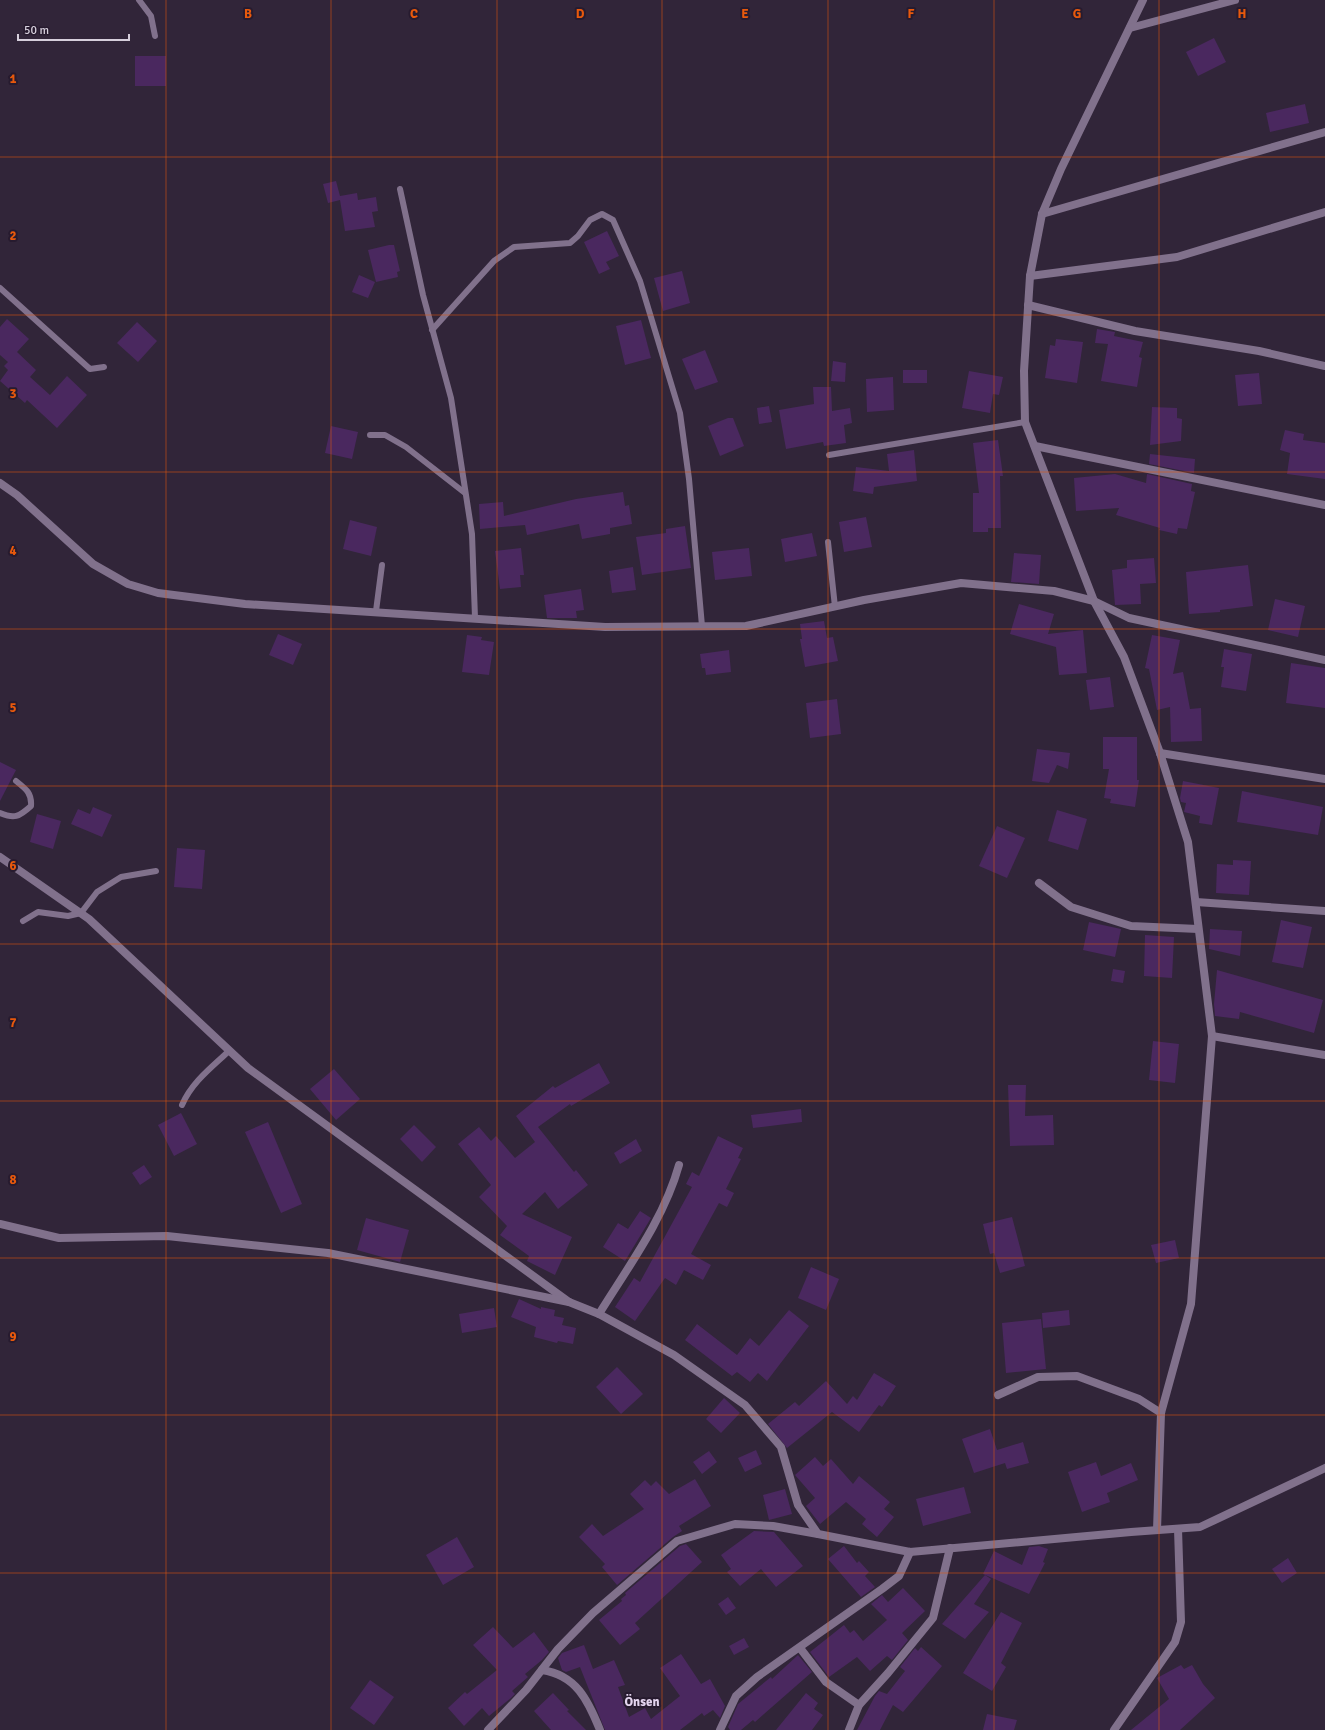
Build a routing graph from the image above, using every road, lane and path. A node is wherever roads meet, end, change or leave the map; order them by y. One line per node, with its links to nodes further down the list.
1 (140, 0): 5 (lane)
2 (1143, 0): 4 (street)
3 (1235, 0): 4 (street)
4 (1130, 28): 9 (street)
5 (155, 36)
6 (1325, 132): 9 (street)
7 (400, 189): 13 (lane)
8 (1325, 212): 10 (street)
9 (1042, 214): 10 (street)
10 (1030, 276): 12 (street)
11 (0, 288): 15 (lane)
12 (1028, 305): 14 (street); 16 (street)
13 (432, 330): 21 (lane); 29 (lane)
14 (1325, 366)
15 (104, 367)
16 (1025, 422): 18 (street); 19 (lane)
17 (370, 435): 21 (lane)
18 (1035, 446): 22 (street); 25 (street)
19 (829, 455)
20 (0, 483): 27 (street)
21 (465, 493): 28 (lane)
22 (1325, 505)
23 (828, 542): 26 (lane)
24 (382, 565): 27 (lane)
25 (1094, 601): 26 (street); 30 (street); 31 (street)
26 (835, 607): 29 (street)
27 (376, 611): 28 (street)
28 (475, 618): 29 (street)
29 (702, 626)
30 (1325, 660)
31 (1160, 753): 32 (street); 38 (street)
32 (1325, 778)
33 (16, 781): 34 (lane)
34 (0, 813)
35 (0, 857): 40 (street)
36 (156, 871): 40 (lane)
37 (1039, 884): 42 (street)
38 (1196, 902): 39 (street); 42 (street)
39 (1325, 911)
40 (81, 913): 41 (lane); 44 (street)
41 (23, 921)
42 (1198, 929): 43 (street)
43 (1212, 1036): 45 (street); 52 (street)
44 (229, 1051): 46 (lane); 49 (street)
45 (1325, 1055)
46 (182, 1105)
47 (680, 1166): 50 (street)
48 (0, 1224): 49 (street)
49 (569, 1302): 50 (street)
50 (599, 1314): 56 (street)
51 (998, 1395): 52 (street)
52 (1161, 1413): 55 (street)
53 (1325, 1468): 54 (street)
54 (1178, 1529): 55 (street); 66 (street)
55 (1157, 1530): 57 (street)
56 (818, 1534): 58 (street); 60 (street)
57 (950, 1548): 58 (street); 61 (street)
58 (910, 1552): 59 (street)
59 (800, 1648): 61 (street); 64 (street)
60 (542, 1670): 62 (street); 63 (street)
61 (859, 1705): 65 (street)
62 (488, 1730)
63 (600, 1730)
64 (720, 1730)
65 (849, 1730)
66 (1114, 1730)

